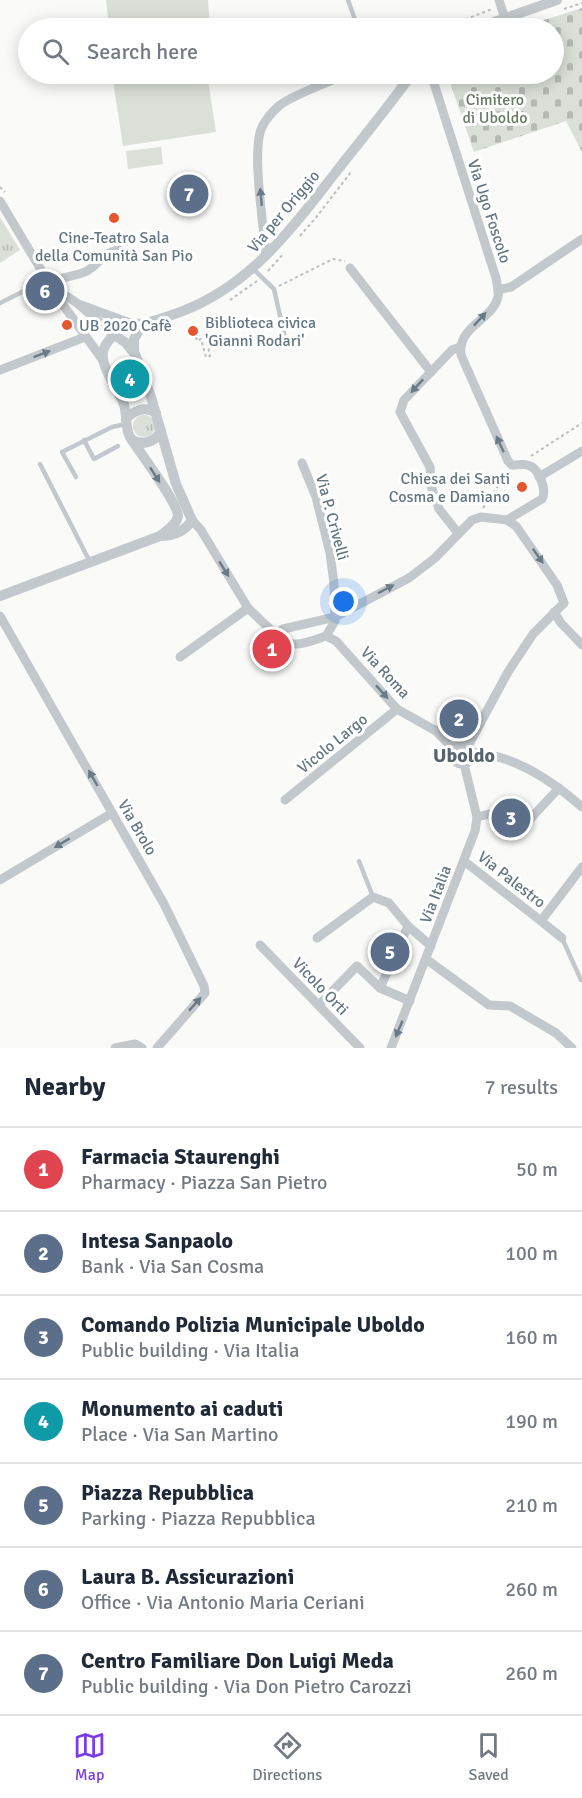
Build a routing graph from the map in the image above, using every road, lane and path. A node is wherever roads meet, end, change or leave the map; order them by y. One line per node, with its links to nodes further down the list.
1 (348, 0): 4 (lane)
2 (499, 0): 5 (street)
3 (556, 0): 6 (street)
4 (354, 18)
5 (505, 18)
6 (508, 18)
7 (325, 84): 18 (street, one-way to 7)
8 (404, 84): 18 (street, Via per Origgio)
9 (434, 84): 24 (street, Via Ugo Foscolo)
10 (352, 171): 14 (path)
11 (0, 187): 12 (path)
12 (9, 196)
13 (0, 201): 22 (street)
14 (297, 239)
15 (582, 239): 24 (street)
16 (289, 248): 21 (path)
17 (119, 249): 22 (street)
18 (266, 256): 20 (street, Via per Origgio)
19 (350, 268): 23 (path); 39 (street)
20 (253, 269): 21 (lane); 29 (street, Via per Origgio)
21 (262, 277): 23 (lane); 27 (path)
22 (51, 284): 25 (lane); 26 (street); 32 (street)
23 (274, 288): 34 (lane)
24 (498, 290): 35 (street, one-way to 24)
25 (0, 303)
26 (77, 303): 28 (street, Via per Origgio); 30 (street)
27 (224, 303)
28 (130, 323): 29 (street, Via per Origgio); 30 (street)
29 (142, 325): 36 (street)
30 (113, 334): 36 (street); 37 (street)
31 (196, 337): 33 (path)
32 (85, 338): 37 (street); 38 (street, one-way to 32)
33 (211, 341)
34 (287, 347)
35 (460, 347): 39 (street); 50 (street, one-way to 35)
36 (135, 354): 40 (street)
37 (102, 359): 41 (street)
38 (0, 370)
39 (431, 372): 57 (street, one-way to 57)
40 (156, 413): 41 (street); 43 (street)
41 (126, 422): 44 (lane); 45 (street)
42 (582, 423): 50 (path)
43 (161, 431): 45 (street); 55 (street)
44 (84, 440): 46 (lane); 51 (lane)
45 (132, 440): 53 (street, one-way to 53)
46 (118, 446)
47 (582, 451): 52 (street)
48 (302, 463): 64 (street, Via P. Crivelli)
49 (40, 464): 59 (lane)
50 (518, 465): 52 (street); 54 (path)
51 (75, 477)
52 (539, 477): 56 (street)
53 (174, 506): 55 (street); 58 (street)
54 (477, 518): 56 (street); 57 (street)
55 (192, 520): 58 (street); 61 (street, one-way to 61)
56 (507, 520): 62 (street, one-way to 62)
57 (458, 533): 64 (street, one-way to 57)
58 (160, 536): 59 (street)
59 (90, 562): 60 (street)
60 (0, 596)
61 (248, 608): 65 (street); 68 (street)
62 (554, 612): 67 (street); 71 (street)
63 (0, 616): 76 (street, Via Brolo, one-way to 63)
64 (335, 617): 65 (street); 66 (street)
65 (277, 634): 66 (street)
66 (327, 636): 69 (street, Via Roma, one-way to 69)
67 (582, 645)
68 (180, 657)
69 (397, 709): 70 (street, Via Roma); 74 (street, Vicolo Largo)
70 (453, 749): 71 (street); 72 (street)
71 (470, 749): 72 (street); 73 (street)
72 (464, 764): 77 (street)
73 (559, 788): 75 (street); 77 (street)
74 (285, 800)
75 (582, 807)
76 (112, 813): 81 (street, one-way to 81); 96 (street, Via Brolo, one-way to 76)
77 (477, 817): 79 (street, Via Italia)
78 (359, 861): 82 (lane)
79 (464, 861): 83 (street, Via Palestro); 88 (street, Via Italia)
80 (582, 867): 83 (street, Via Palestro)
81 (0, 880)
82 (373, 897): 84 (street); 85 (street)
83 (541, 921): 86 (street, Via Palestro)
84 (408, 926): 88 (street); 91 (street)
85 (317, 938)
86 (562, 938): 90 (lane)
87 (261, 945): 93 (street, Vicolo Orti)
88 (431, 946): 89 (street, Via Italia)
89 (426, 959): 92 (street, Via Italia); 99 (street)
90 (581, 980)
91 (380, 988): 92 (street); 93 (street)
92 (410, 1001): 98 (street, Via Italia, one-way to 98)
93 (319, 1005): 97 (street, Vicolo Orti)
94 (115, 1048): 95 (street)
95 (142, 1048)
96 (157, 1048)
97 (360, 1048)
98 (391, 1048)
99 (572, 1048)

